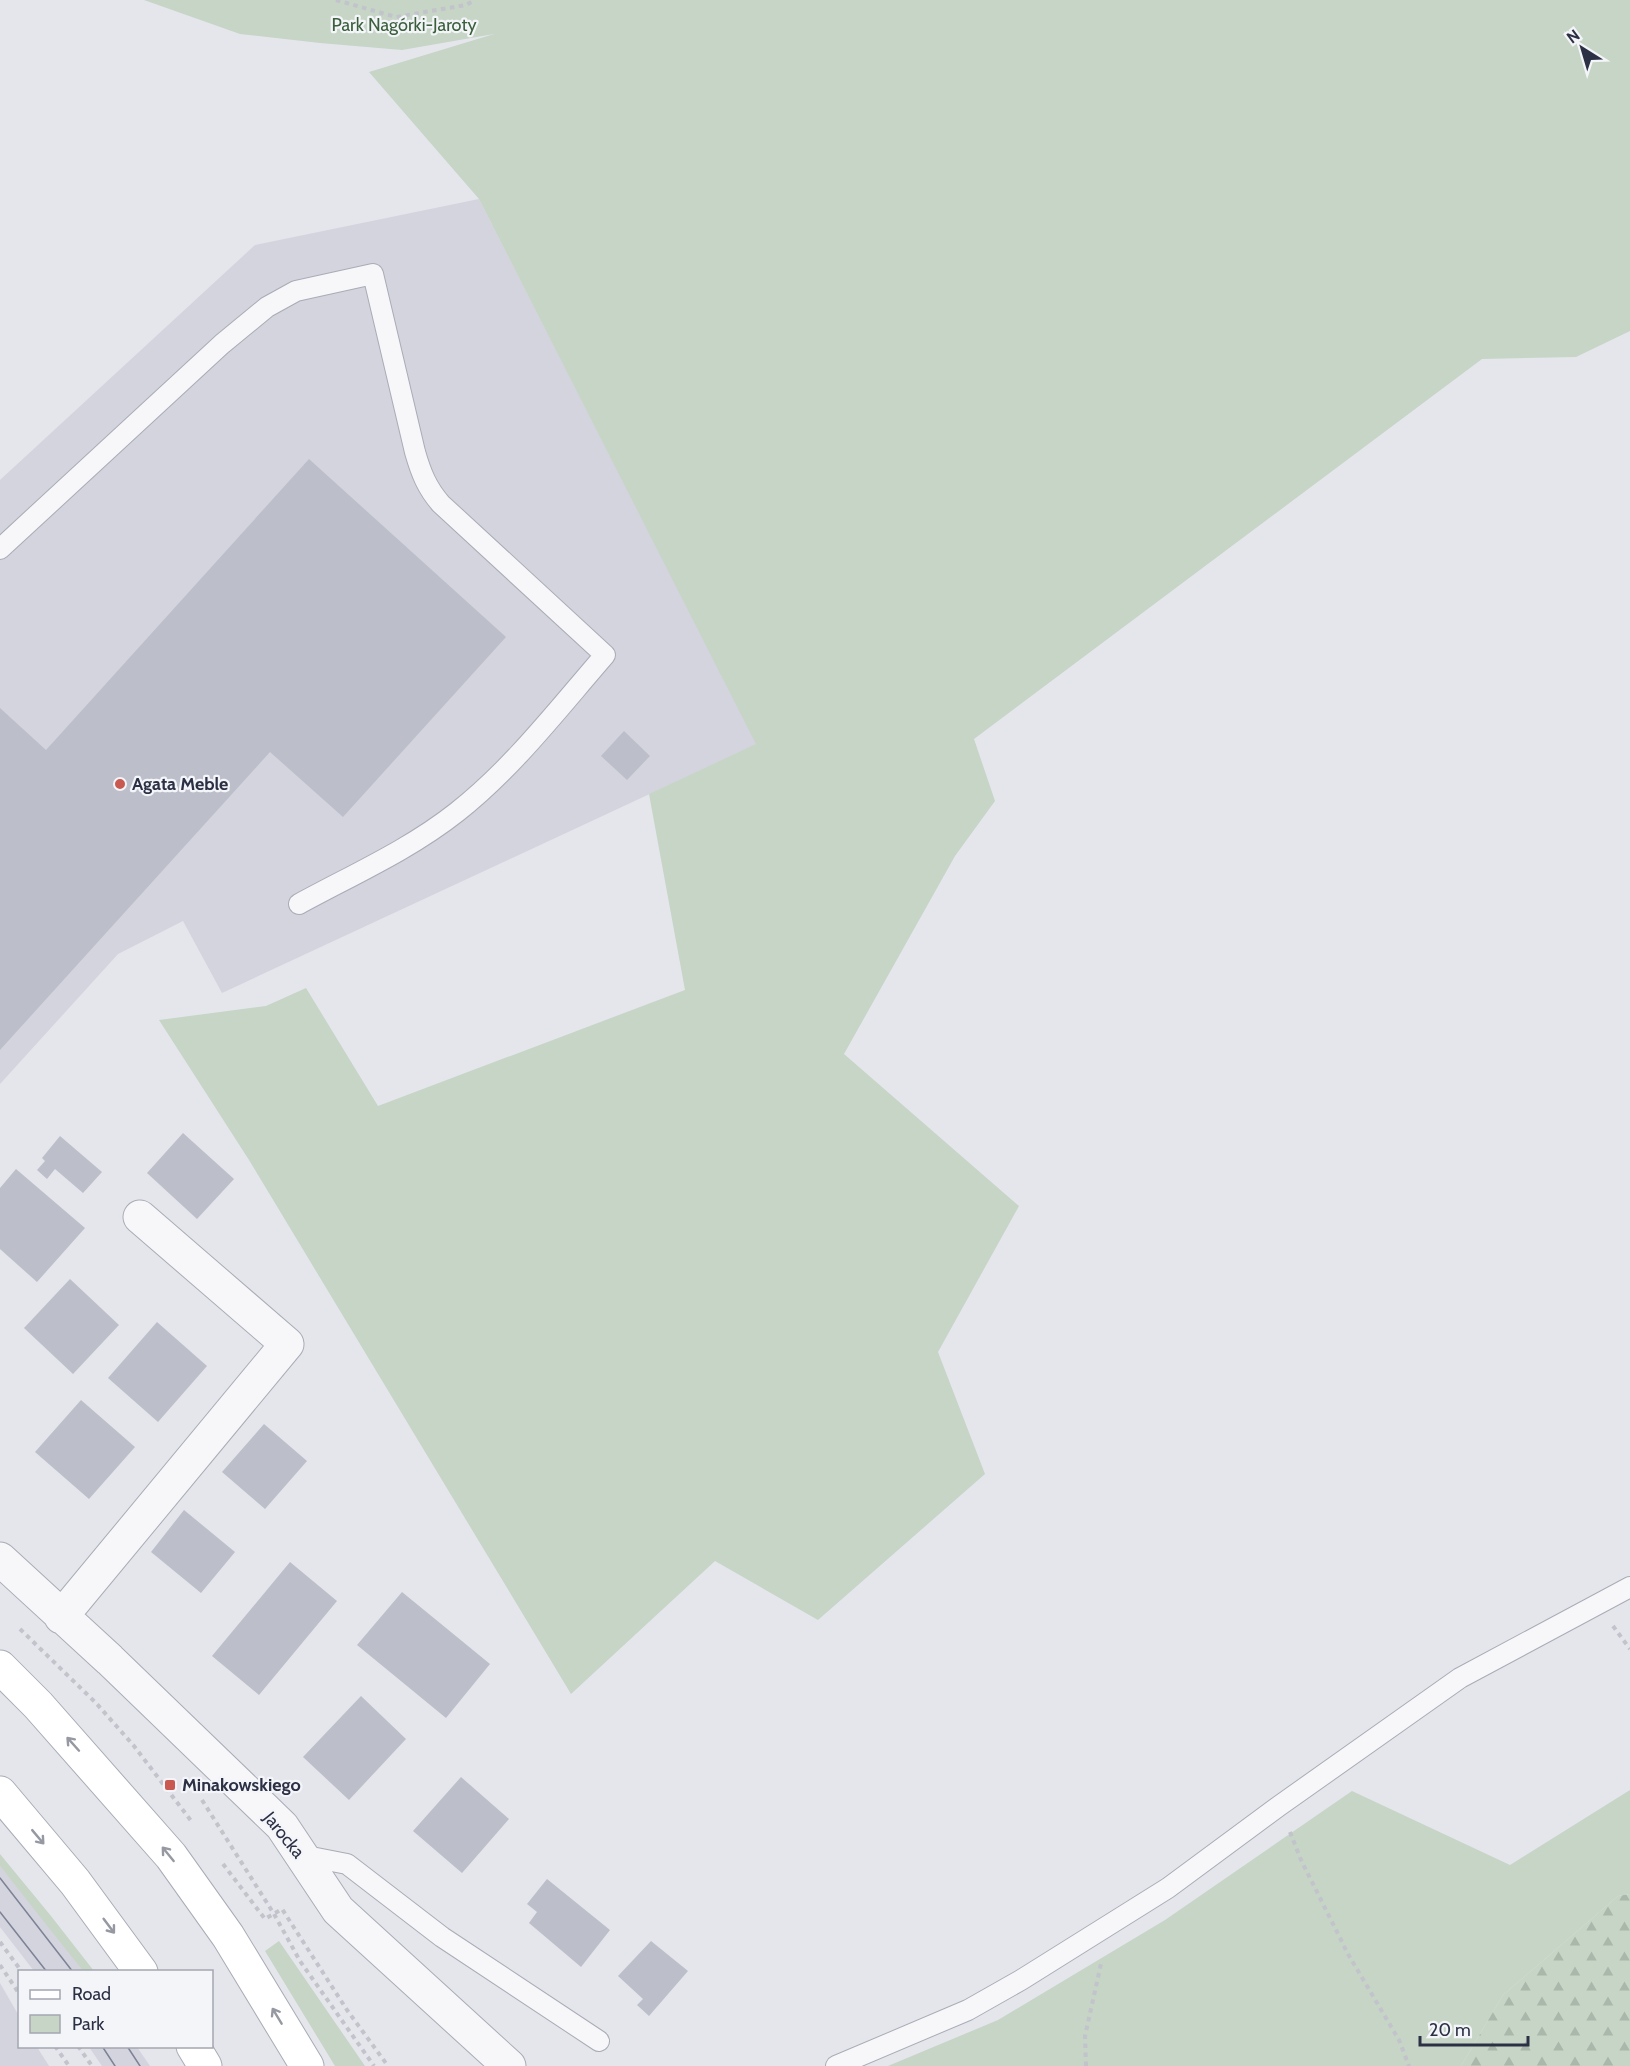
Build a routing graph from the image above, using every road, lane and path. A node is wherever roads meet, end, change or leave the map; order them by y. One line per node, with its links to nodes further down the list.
1 (336, 0): 2 (path)
2 (475, 0)
3 (0, 549): 4 (lane)
4 (299, 904)
5 (140, 1217): 8 (street)
6 (0, 1559): 8 (street, Jarocka)
7 (1630, 1587): 12 (lane)
8 (61, 1617): 13 (street, Jarocka)
9 (0, 1667): 27 (main road, one-way to 9)
10 (0, 1793): 18 (main road, one-way to 18)
11 (198, 1794): 28 (path)
12 (1279, 1806): 14 (lane); 32 (path)
13 (301, 1855): 20 (lane); 29 (street, Jarocka)
14 (1110, 1925): 30 (lane); 31 (path)
15 (0, 1942): 17 (path)
16 (0, 1965): 19 (path)
17 (21, 1970)
18 (140, 1970)
19 (18, 1992)
20 (599, 2041)
21 (57, 2048): 24 (path)
22 (79, 2048): 25 (path)
23 (194, 2048): 26 (main road)
24 (69, 2066)
25 (92, 2066)
26 (205, 2066)
27 (307, 2066)
28 (374, 2066)
29 (510, 2066)
30 (836, 2066)
31 (1086, 2066)
32 (1409, 2066)

